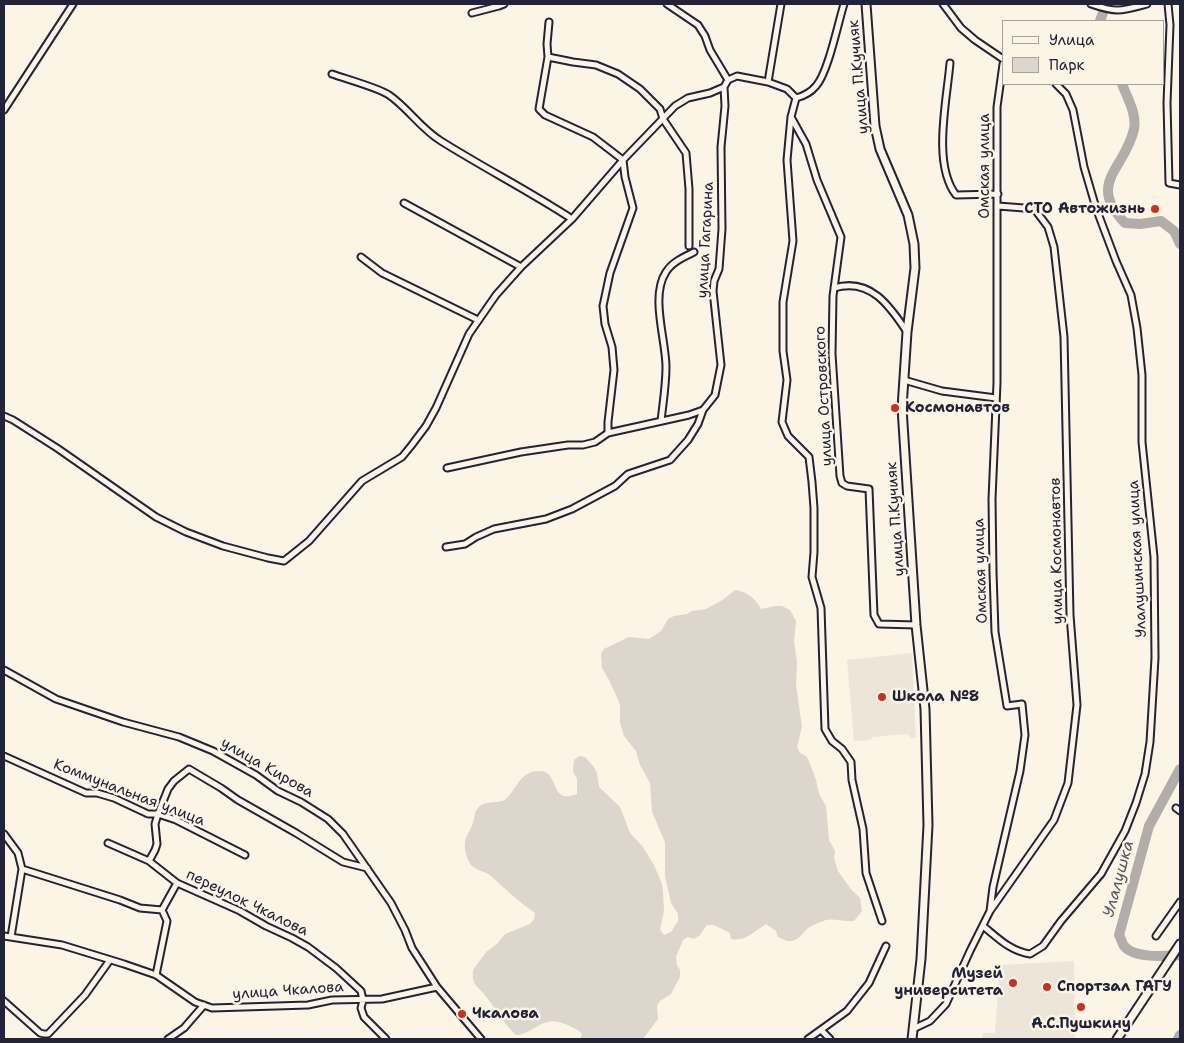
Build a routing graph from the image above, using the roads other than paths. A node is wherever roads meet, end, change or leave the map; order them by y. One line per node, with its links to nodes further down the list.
1 (73, 4): 23 (street)
2 (504, 4): 11 (street)
3 (667, 4): 18 (street)
4 (781, 4): 19 (street)
5 (844, 4): 22 (street)
6 (866, 4): 38 (street, улица П.Кучияк)
7 (943, 4): 14 (street)
8 (1091, 4): 9 (street)
9 (1147, 4)
10 (1168, 4): 27 (street)
11 (472, 13)
12 (549, 22): 13 (street)
13 (548, 57): 25 (street); 26 (street)
14 (1002, 58)
15 (950, 63): 28 (street)
16 (1002, 71): 28 (street, Омская улица)
17 (332, 74): 31 (street)
18 (728, 80): 19 (street); 21 (street)
19 (768, 82): 22 (street)
20 (1057, 85): 62 (street, Улалушинская улица)
21 (724, 87): 25 (street); 41 (street, улица Гагарина)
22 (796, 98): 24 (street)
23 (4, 110)
24 (790, 117): 36 (street, улица Островского); 61 (street)
25 (663, 118): 26 (street); 32 (street)
26 (623, 160): 31 (street); 44 (street)
27 (1180, 185)
28 (998, 194): 30 (street, Омская улица)
29 (404, 202): 35 (street)
30 (998, 206): 40 (street, Омская улица); 60 (street, улица Космонавтов)
31 (572, 219): 35 (street)
32 (689, 246)
33 (694, 252): 43 (street)
34 (361, 257): 37 (street)
35 (521, 267): 37 (street)
36 (834, 288): 38 (street); 47 (street, улица Островского)
37 (478, 320): 42 (street)
38 (907, 332): 39 (street, улица П.Кучияк)
39 (904, 380): 40 (street); 47 (street, улица П.Кучияк)
40 (996, 398): 60 (street, Омская улица)
41 (703, 410): 43 (street); 46 (street, улица Гагарина)
42 (4, 416)
43 (661, 421): 44 (street)
44 (608, 433): 45 (street)
45 (447, 468)
46 (446, 547)
47 (916, 625): 74 (street, улица П.Кучияк)
48 (4, 670): 55 (street, улица Кирова)
49 (4, 756): 50 (street, Коммунальная улица)
50 (158, 814): 53 (street, Коммунальная улица); 54 (street); 55 (street)
51 (4, 834): 56 (street)
52 (108, 844): 54 (street, переулок Чкалова)
53 (245, 855)
54 (149, 861): 57 (street, переулок Чкалова)
55 (367, 868): 70 (street, улица Кирова)
56 (22, 869): 59 (street); 65 (street)
57 (176, 883): 59 (street); 71 (street, переулок Чкалова)
58 (1180, 902): 64 (street)
59 (162, 910): 69 (street)
60 (990, 911): 62 (street, Омская улица)
61 (882, 921)
62 (984, 926): 74 (street, Омская улица)
63 (4, 936): 65 (street, улица Чкалова)
64 (1156, 936)
65 (11, 938): 68 (street, улица Чкалова)
66 (1180, 944): 82 (street)
67 (886, 946): 75 (street)
68 (110, 960): 69 (street, улица Чкалова); 72 (street)
69 (156, 975): 73 (street, улица Чкалова)
70 (437, 988): 71 (street, улица Чкалова); 78 (street, улица Кирова)
71 (363, 1000): 73 (street, улица Чкалова); 77 (street, переулок Чкалова)
72 (4, 1001)
73 (204, 1005): 76 (street)
74 (913, 1029): 81 (street, улица П.Кучияк)
75 (821, 1030): 79 (street); 80 (street)
76 (168, 1039)
77 (386, 1039)
78 (481, 1039)
79 (808, 1039)
80 (830, 1039)
81 (912, 1039)
82 (1116, 1039)

